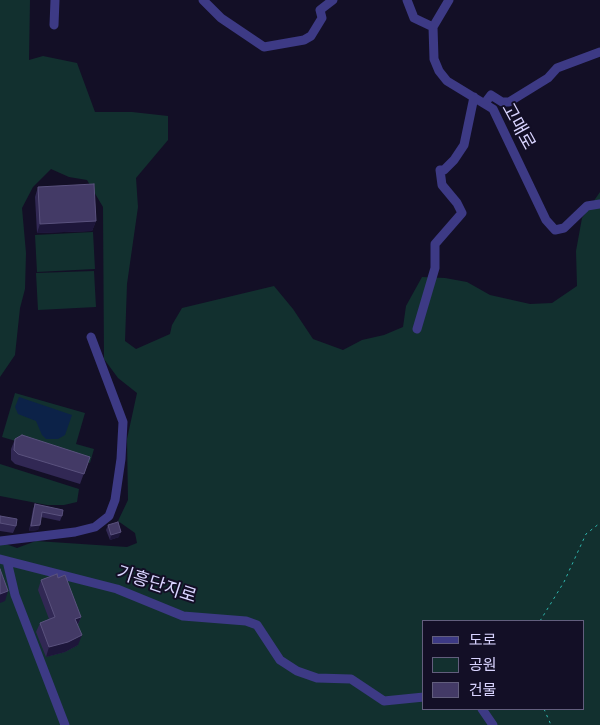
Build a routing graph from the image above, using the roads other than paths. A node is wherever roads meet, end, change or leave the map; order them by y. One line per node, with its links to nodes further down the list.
1 (55, 0): 6 (street)
2 (203, 0): 3 (street)
3 (333, 0)
4 (407, 0): 7 (street)
5 (448, 0): 7 (street)
6 (54, 25)
7 (433, 27): 9 (street, 고매로)
8 (600, 52): 10 (street)
9 (474, 97): 10 (street, 고매로); 12 (street)
10 (485, 103): 11 (street, 고매로)
11 (600, 204)
12 (417, 329)
13 (91, 337): 14 (street)
14 (0, 540)
15 (4, 560): 16 (street, 기흥단지로); 18 (street)
16 (422, 697)
17 (483, 710): 19 (street)
18 (65, 725)
19 (494, 725)

